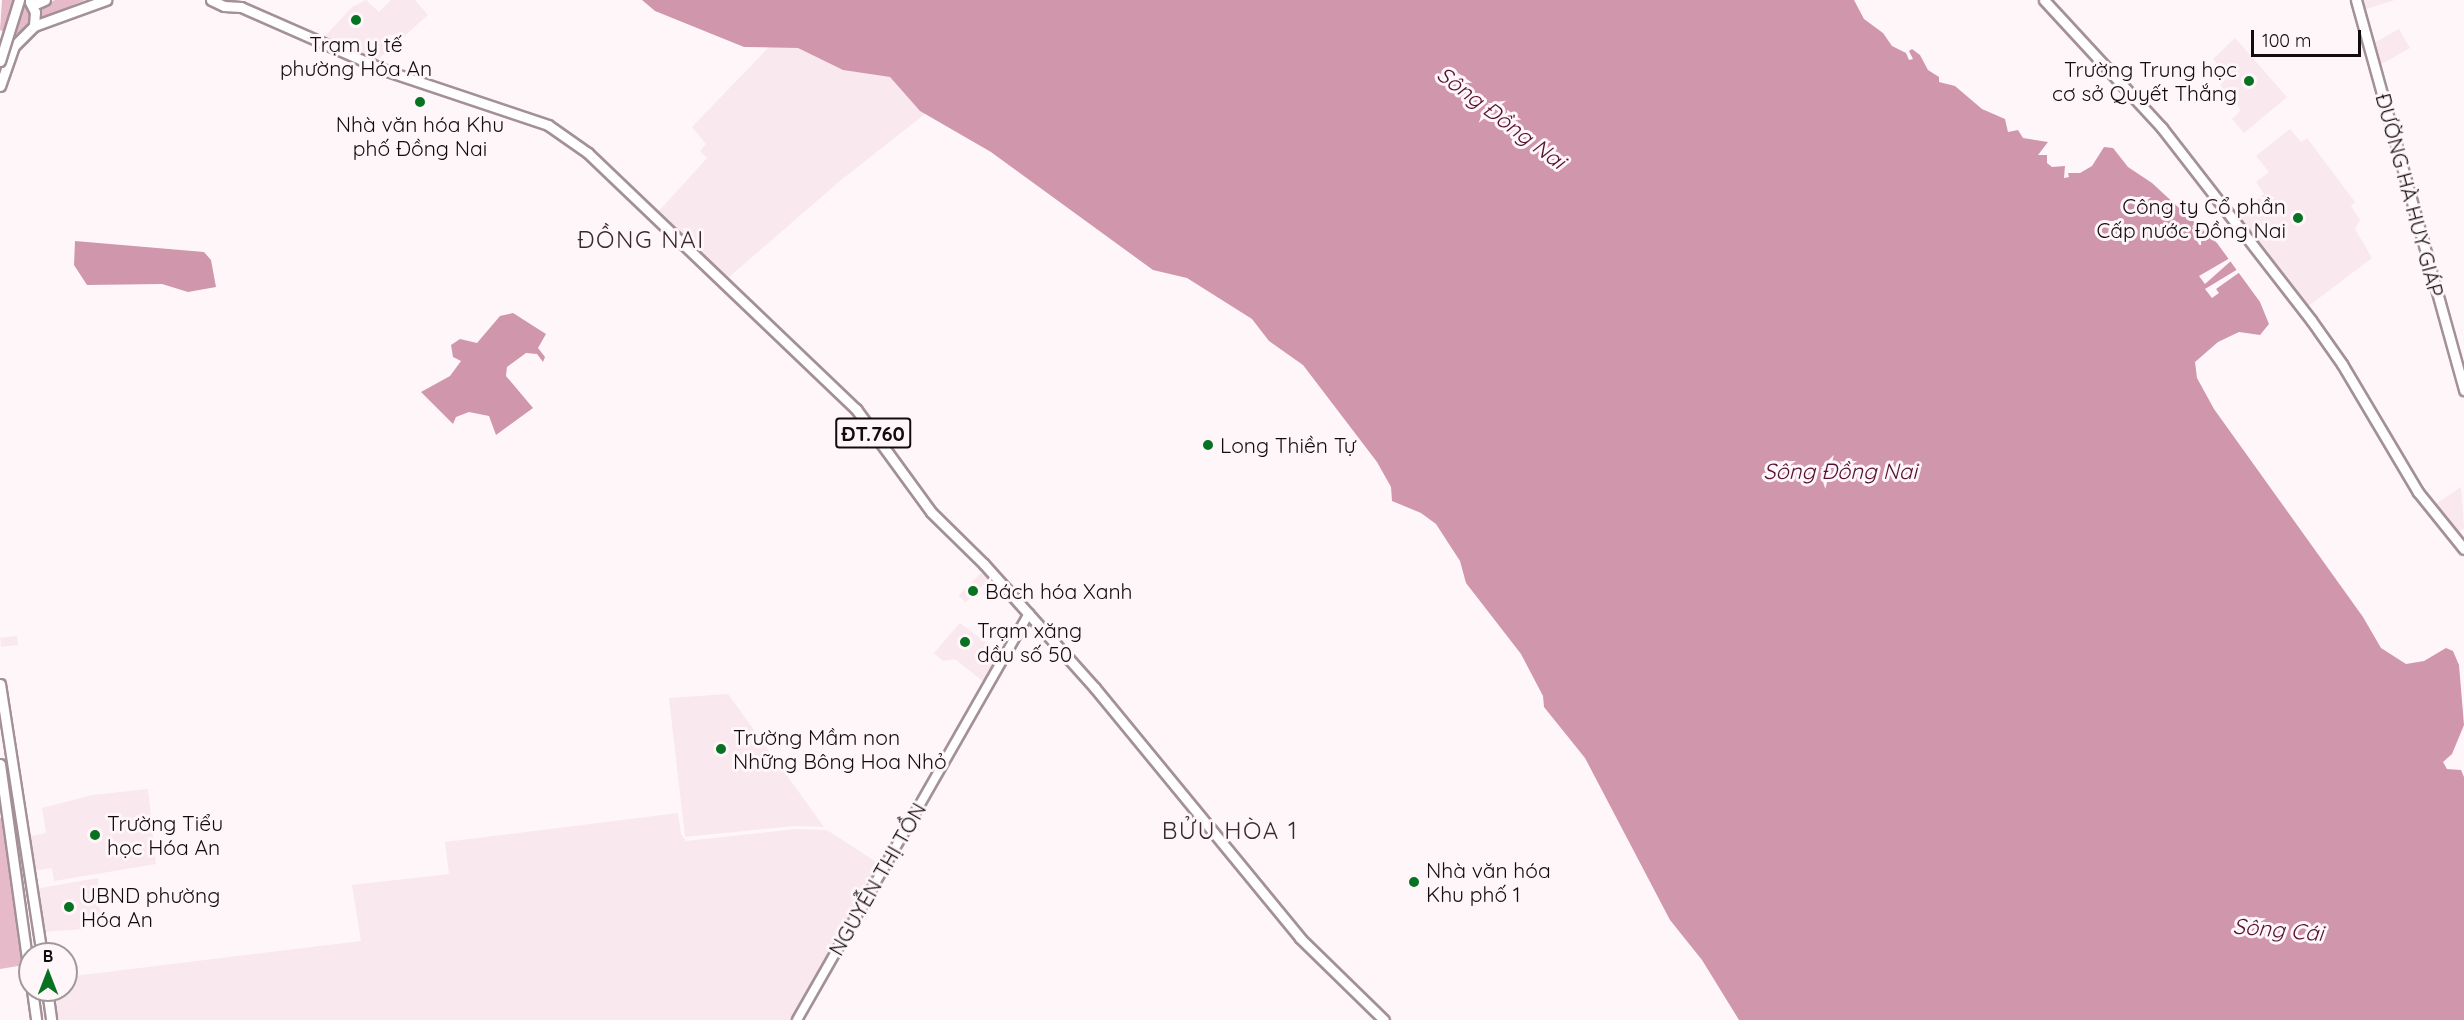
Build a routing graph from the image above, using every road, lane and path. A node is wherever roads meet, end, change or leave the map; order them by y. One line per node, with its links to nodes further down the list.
1 (19, 0): 12 (main road, bridge)
2 (45, 0): 7 (main road)
3 (106, 0): 9 (main road)
4 (211, 0): 8 (main road, ĐT.760)
5 (2044, 0): 15 (main road)
6 (2356, 0): 14 (main road, ĐƯỜNG HÀ HUY GIÁP)
7 (31, 2): 9 (main road)
8 (238, 4): 16 (main road, ĐT.760)
9 (33, 26): 11 (main road)
10 (0, 35): 11 (main road)
11 (25, 36): 13 (main road)
12 (0, 61)
13 (0, 86)
14 (2464, 390)
15 (2464, 549)
16 (1029, 613): 27 (street, NGUYỄN THỊ TỒN); 28 (main road, ĐT.760)
17 (0, 684): 19 (main road)
18 (0, 764): 20 (main road)
19 (17, 803): 20 (main road); 22 (main road)
20 (6, 811): 21 (main road)
21 (25, 942)
22 (40, 942)
23 (34, 1002): 25 (main road)
24 (49, 1002): 26 (main road)
25 (36, 1020)
26 (51, 1020)
27 (797, 1020)
28 (1384, 1020)

